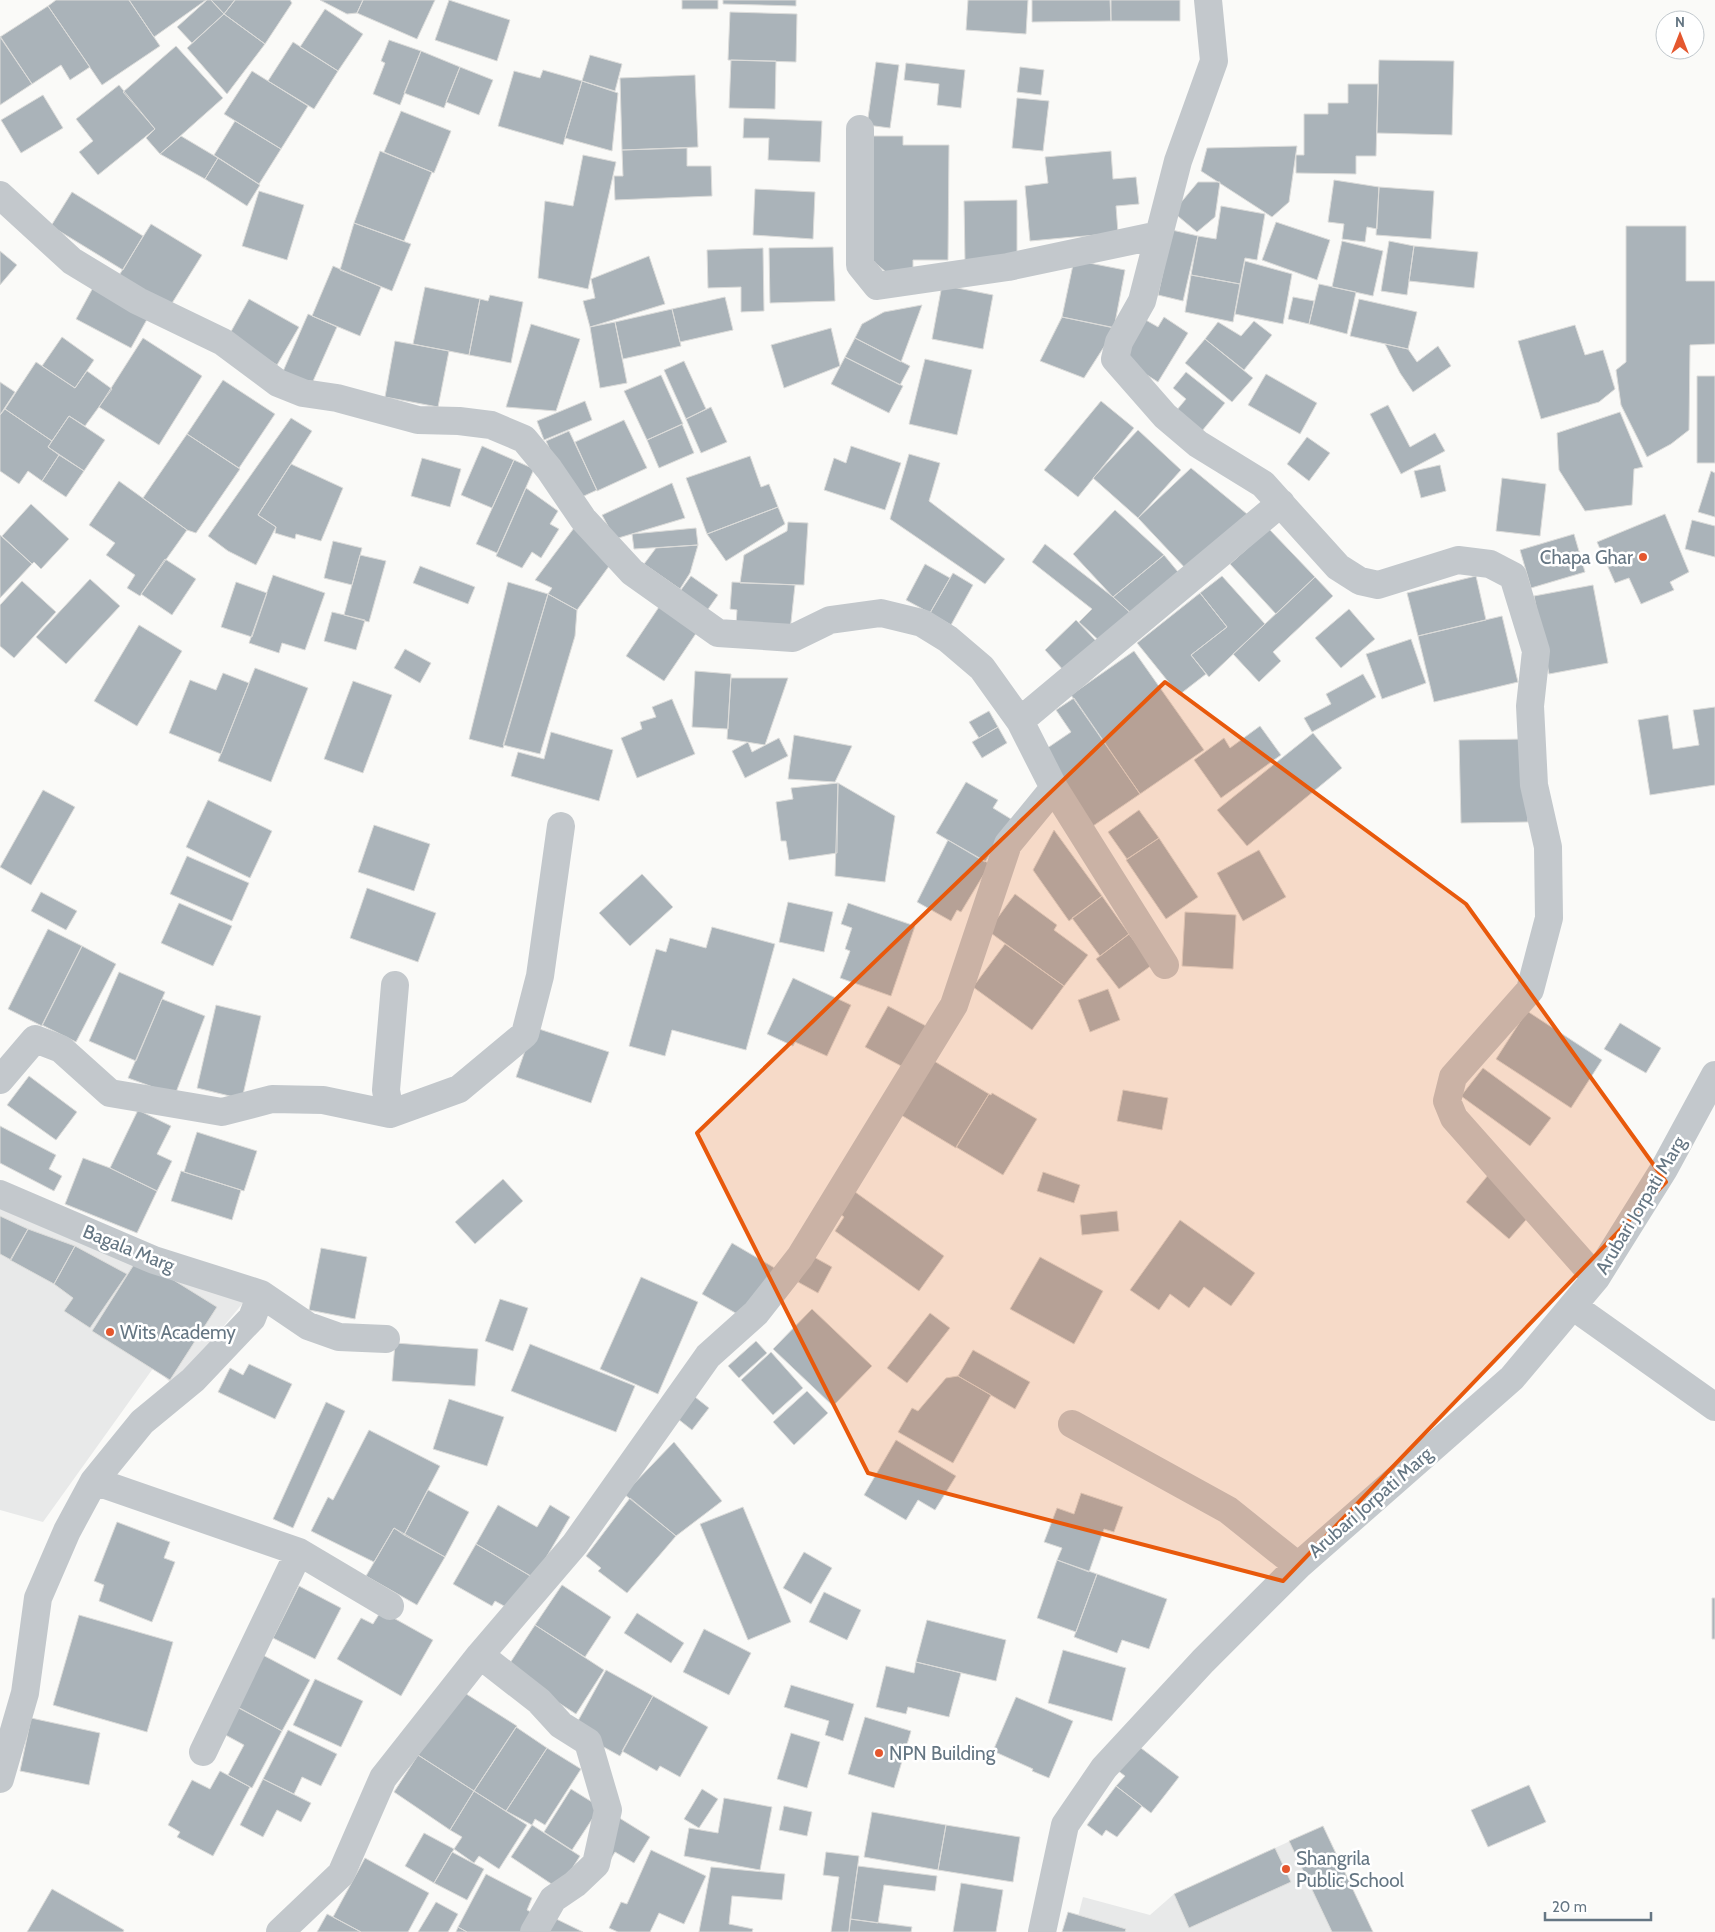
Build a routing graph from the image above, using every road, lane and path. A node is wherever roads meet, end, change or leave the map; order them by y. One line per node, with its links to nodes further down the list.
1 (1208, 0): 4 (street)
2 (860, 129): 4 (street)
3 (0, 195): 6 (street)
4 (1159, 235): 5 (street)
5 (1281, 503): 6 (street); 15 (street)
6 (1020, 721): 7 (street)
7 (1054, 788): 9 (street); 25 (street)
8 (561, 826): 13 (street)
9 (1165, 965)
10 (394, 985): 13 (street)
11 (1715, 1076): 15 (street, Arubari Jorpati Marg)
12 (0, 1080): 13 (street)
13 (390, 1114)
14 (0, 1194): 16 (street, Bagala Marg)
15 (1596, 1278): 17 (street, Arubari Jorpati Marg)
16 (261, 1294): 18 (street, Bagala Marg); 21 (street)
17 (1574, 1307): 19 (street); 23 (street, Arubari Jorpati Marg)
18 (386, 1340)
19 (1715, 1408)
20 (1072, 1424): 23 (street)
21 (94, 1481): 22 (street); 27 (street)
22 (298, 1552): 24 (street); 26 (street)
23 (1298, 1566): 30 (street, Arubari Jorpati Marg)
24 (390, 1606)
25 (480, 1655): 28 (street); 29 (street)
26 (203, 1752)
27 (0, 1779)
28 (280, 1932)
29 (534, 1932)
30 (1042, 1932)

